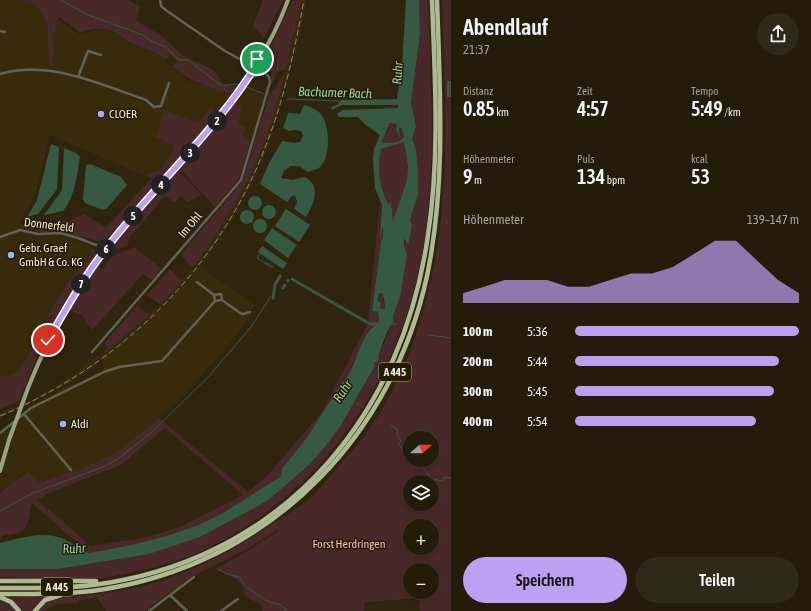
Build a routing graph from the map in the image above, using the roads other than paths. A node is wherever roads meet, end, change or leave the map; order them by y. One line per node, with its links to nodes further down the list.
1 (160, 0): 9 (street)
2 (288, 0): 8 (main road)
3 (432, 0): 32 (highway, A 445)
4 (437, 0): 34 (highway, A 445)
5 (0, 31): 6 (street)
6 (5, 32)
7 (101, 55): 13 (street)
8 (262, 56): 9 (street); 10 (main road)
9 (246, 63): 10 (street)
10 (255, 67): 11 (street); 14 (main road)
11 (265, 73): 14 (street); 25 (street, Im Ohl)
12 (0, 74): 13 (street)
13 (78, 77): 15 (street)
14 (247, 79): 17 (main road)
15 (169, 83)
16 (0, 237): 18 (street, Donnerfeld)
17 (114, 240): 18 (street); 19 (main road)
18 (96, 245): 19 (street, Donnerfeld)
19 (106, 249): 29 (main road, bridge)
20 (197, 282): 21 (street)
21 (214, 295): 22 (street); 23 (street)
22 (222, 300): 23 (street); 24 (street)
23 (215, 301): 26 (street)
24 (250, 312)
25 (92, 352)
26 (24, 414): 27 (street); 28 (street)
27 (0, 433)
28 (71, 470)
29 (0, 471)
30 (194, 577): 36 (street)
31 (0, 581): 32 (highway)
32 (114, 582): 33 (highway, A 445)
33 (0, 588)
34 (82, 592): 35 (highway, A 445); 40 (highway)
35 (0, 594)
36 (171, 596): 41 (street); 42 (street)
37 (0, 597): 39 (highway)
38 (238, 599): 43 (street)
39 (19, 611)
40 (35, 611)
41 (149, 611)
42 (187, 611)
43 (221, 611)

